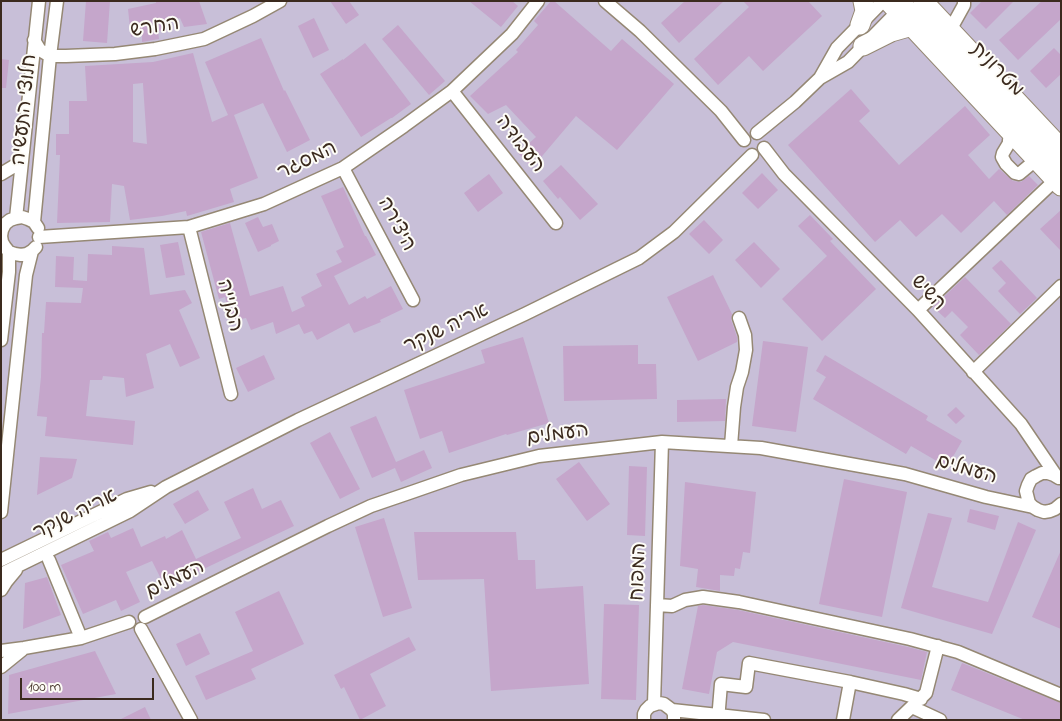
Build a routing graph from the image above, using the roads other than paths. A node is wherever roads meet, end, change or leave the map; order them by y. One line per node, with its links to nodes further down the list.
1 (38, 1): 14 (street, חלוצי התעשיה)
2 (57, 1): 17 (street, חלוצי התעשיה)
3 (280, 1): 17 (street, החרש)
4 (538, 1): 21 (street, המסגר)
5 (605, 1): 24 (street, השיש)
6 (863, 1): 12 (highway)
7 (922, 1): 19 (highway)
8 (933, 1): 11 (street)
9 (964, 1): 11 (street)
10 (897, 3): 12 (street, אריה שנקר); 13 (highway); 15 (street, אריה שנקר); 28 (street, מטרונית)
11 (954, 23): 19 (street)
12 (860, 24): 16 (street, אריה שנקר)
13 (912, 26): 15 (highway); 23 (street); 31 (highway)
14 (34, 40): 17 (street); 26 (street, חלוצי התעשיה)
15 (863, 46): 18 (street, אריה שנקר)
16 (837, 48): 18 (street); 20 (street, אריה שנקר)
17 (50, 56): 34 (street, חלוצי התעשיה)
18 (848, 62): 20 (street, אריה שנקר)
19 (996, 72): 22 (street); 25 (highway)
20 (820, 78): 24 (street, אריה שנקר)
21 (452, 91): 29 (street, המסגר); 35 (street, העבודה)
22 (1061, 134)
23 (1009, 140): 27 (street); 27 (street)
24 (754, 144): 43 (street, השיש); 53 (street, אריה שנקר)
25 (1061, 148)
26 (21, 162): 30 (street); 33 (street, חלוצי התעשיה)
27 (1031, 164): 31 (street)
28 (1061, 166)
29 (344, 168): 36 (street, המסגר); 42 (street, היצירה)
30 (1, 174)
31 (1056, 186): 32 (street); 43 (street)
32 (1061, 196)
33 (16, 218): 34 (street); 37 (street)
34 (34, 222): 38 (street, חלוצי התעשיה)
35 (556, 223)
36 (189, 227): 38 (street, המסגר); 47 (street, הבנייה)
37 (1, 236): 40 (street)
38 (39, 237): 39 (street)
39 (32, 251): 40 (street); 58 (street)
40 (9, 252): 45 (street)
41 (1061, 286): 46 (street)
42 (413, 300)
43 (918, 310): 46 (street, השיש)
44 (739, 318): 49 (street)
45 (1, 340)
46 (973, 372): 50 (street, השיש)
47 (231, 394)
48 (662, 442): 49 (street, העמלים); 64 (street, המפוח); 65 (street, העמלים)
49 (731, 446): 55 (street, העמלים)
50 (1036, 446): 51 (street); 52 (street, השיש)
51 (1036, 476): 52 (street); 54 (street)
52 (1059, 479)
53 (166, 487): 59 (street, אריה שנקר); 61 (street, אריה שנקר)
54 (1027, 489): 55 (street, העמלים); 57 (street)
55 (1003, 501): 57 (street, העמלים)
56 (1060, 506): 57 (street, העמלים)
57 (1033, 507)
58 (1, 512)
59 (1, 560)
60 (49, 560): 66 (street)
61 (20, 565): 62 (street, אריה שנקר); 63 (street)
62 (1, 574)
63 (1, 590)
64 (657, 605): 67 (street); 74 (street, המפוח)
65 (143, 623): 66 (street, העמלים); 77 (street)
66 (81, 638): 68 (street, העמלים)
67 (938, 646): 72 (street); 73 (street)
68 (24, 648): 69 (street, העמלים); 70 (street)
69 (1, 651)
70 (1, 667)
71 (850, 682): 73 (street); 76 (street); 80 (street)
72 (1061, 695)
73 (916, 703): 81 (street); 82 (street)
74 (654, 704): 75 (street); 78 (street)
75 (673, 715): 76 (street)
76 (718, 717): 79 (street)
77 (191, 720)
78 (644, 720)
79 (764, 720)
80 (843, 720)
81 (898, 720)
82 (940, 720)

